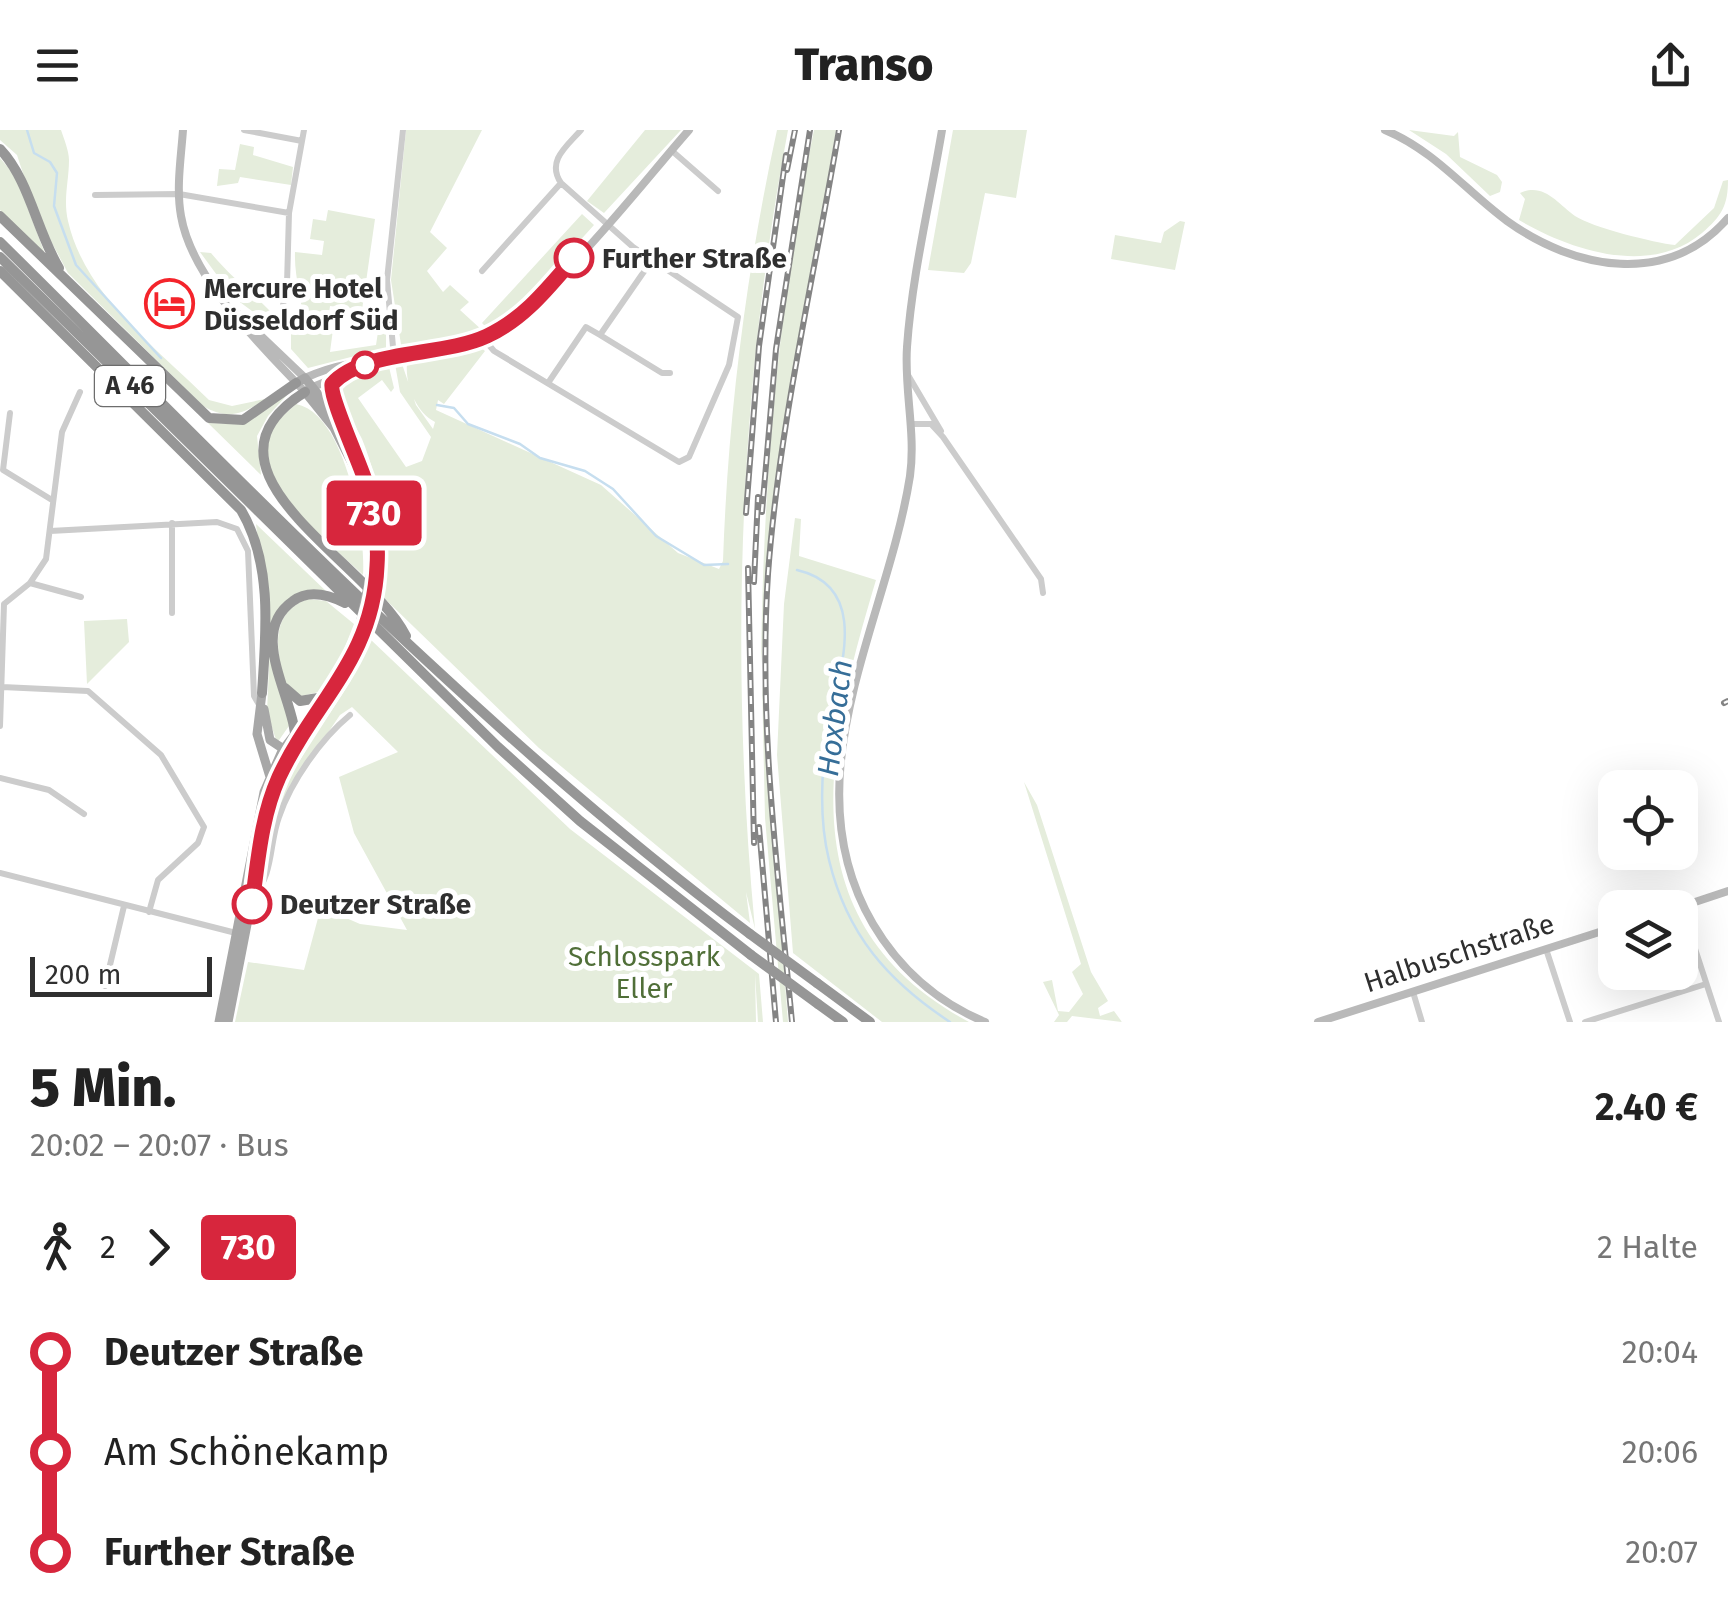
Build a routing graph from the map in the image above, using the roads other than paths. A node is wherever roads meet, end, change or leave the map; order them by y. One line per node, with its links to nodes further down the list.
1 (183, 130): 14 (main road)
2 (244, 130): 9 (street)
3 (304, 130): 9 (street)
4 (403, 130): 29 (street)
5 (581, 130): 12 (street)
6 (689, 130): 11 (main road)
7 (942, 130): 33 (main road)
8 (1385, 130): 18 (main road)
9 (302, 141): 16 (street)
10 (0, 149): 25 (highway)
11 (672, 150): 13 (street); 19 (main road)
12 (561, 183): 19 (street); 24 (street)
13 (718, 191)
14 (179, 194): 15 (street); 16 (street); 34 (main road)
15 (95, 195)
16 (289, 212): 26 (street)
17 (0, 216): 25 (highway)
18 (1728, 218)
19 (606, 223): 22 (street); 28 (main road)
20 (0, 242): 54 (highway, A 46)
21 (0, 257): 43 (highway, A 46)
22 (652, 260): 27 (street); 35 (street)
23 (0, 271): 42 (highway)
24 (482, 271)
25 (77, 293): 34 (highway)
26 (280, 322)
27 (600, 335): 31 (street); 35 (street)
28 (483, 338): 29 (main road); 35 (street)
29 (394, 358): 30 (main road)
30 (380, 359): 32 (main road); 34 (main road)
31 (670, 372)
32 (342, 373): 34 (main road); 40 (main road)
33 (908, 375): 38 (main road); 39 (street)
34 (307, 382): 40 (main road); 46 (main road); 54 (highway)
35 (548, 383)
36 (80, 392): 41 (street)
37 (10, 414): 41 (street)
38 (912, 424): 39 (street); 85 (main road)
39 (943, 437): 48 (street)
40 (352, 443): 46 (main road)
41 (52, 500): 45 (street)
42 (233, 500): 43 (highway); 57 (highway)
43 (261, 514): 51 (highway, A 46)
44 (172, 523): 45 (street); 52 (street); 57 (street)
45 (50, 531): 47 (street)
46 (374, 575): 53 (main road, bridge)
47 (30, 583): 49 (street); 50 (street)
48 (1043, 593)
49 (81, 597)
50 (2, 604): 56 (street)
51 (356, 609): 55 (highway); 83 (highway, A 46, bridge)
52 (172, 613)
53 (360, 636): 58 (main road); 63 (main road)
54 (410, 645): 84 (highway, A 46, bridge)
55 (278, 674): 58 (highway); 62 (highway)
56 (2, 687): 61 (street); 72 (street)
57 (258, 694): 59 (main road)
58 (324, 697): 62 (main road)
59 (262, 710): 63 (main road); 64 (main road)
60 (350, 715): 68 (street)
61 (0, 726)
62 (296, 730): 63 (highway)
63 (289, 750): 64 (main road); 68 (main road)
64 (270, 777): 68 (main road)
65 (0, 778): 66 (street)
66 (84, 814)
67 (0, 873): 71 (street)
68 (256, 875): 74 (main road); 74 (main road)
69 (1728, 891): 70 (main road)
70 (1698, 901)
71 (124, 906): 72 (street); 78 (street)
72 (149, 912): 74 (street)
73 (1598, 932): 75 (main road, Halbuschstraße)
74 (242, 934): 81 (main road); 82 (main road)
75 (1546, 949): 79 (main road, Halbuschstraße); 88 (street)
76 (1698, 961): 77 (street)
77 (1706, 984): 89 (street); 90 (street)
78 (104, 986)
79 (1412, 992): 86 (main road, Halbuschstraße); 87 (street)
80 (1728, 1018): 90 (street)
81 (219, 1022)
82 (228, 1022)
83 (843, 1022)
84 (870, 1022)
85 (985, 1022)
86 (1318, 1022)
87 (1422, 1022)
88 (1570, 1022)
89 (1585, 1022)
90 (1719, 1022)

